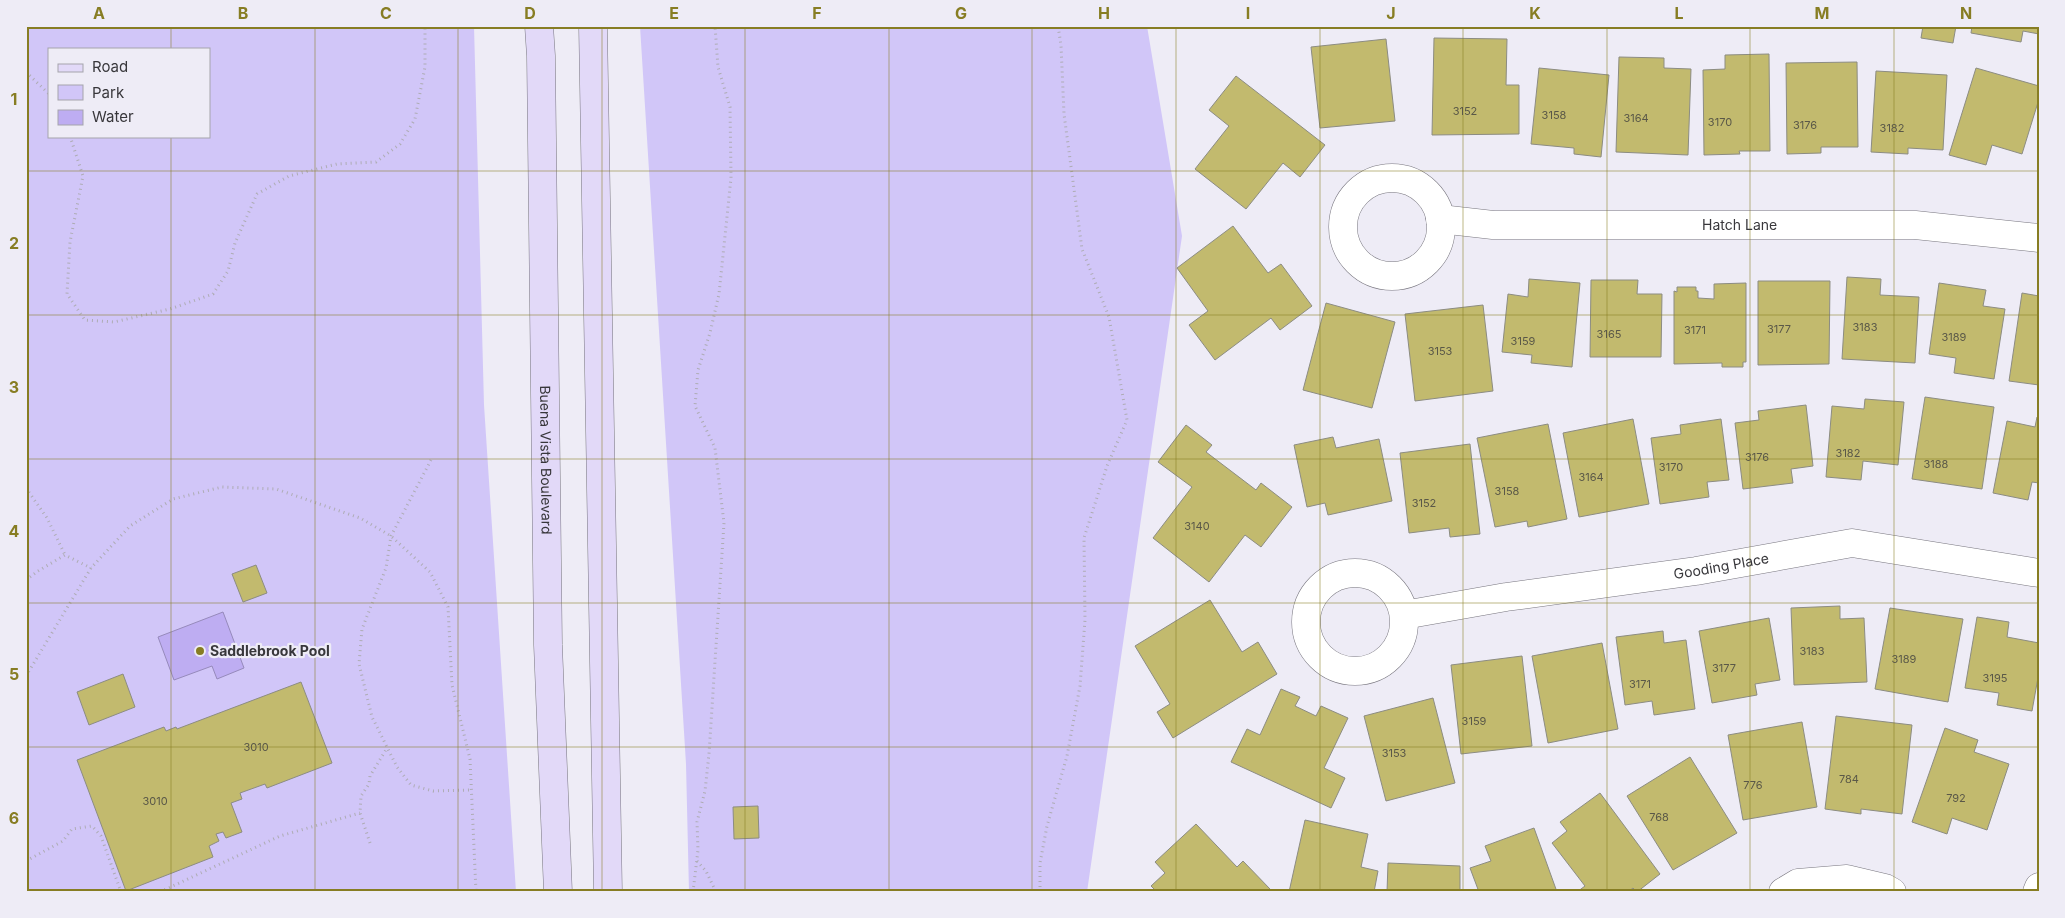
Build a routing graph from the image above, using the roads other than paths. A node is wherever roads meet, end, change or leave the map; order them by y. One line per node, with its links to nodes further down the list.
1 (539, 26): 8 (main road, Buena Vista Boulevard)
2 (593, 26): 9 (main road)
3 (1440, 219): 4 (street, Hatch Lane)
4 (2039, 238)
5 (2039, 573): 6 (street, Gooding Place)
6 (1404, 616)
7 (2039, 887): 12 (street)
8 (558, 892)
9 (608, 892)
10 (1783, 892): 11 (street)
11 (1892, 892)
12 (2037, 892)

